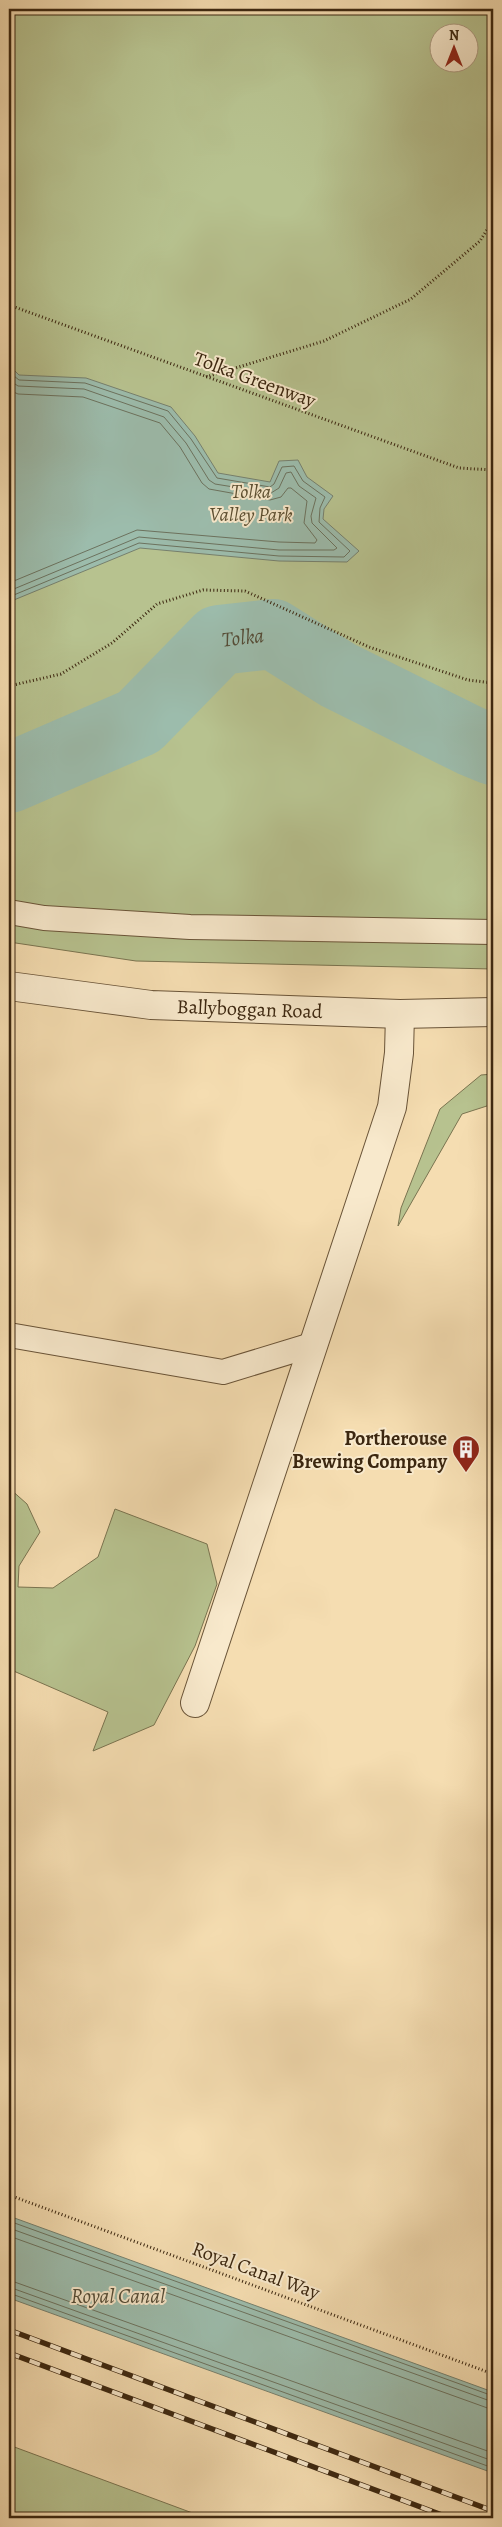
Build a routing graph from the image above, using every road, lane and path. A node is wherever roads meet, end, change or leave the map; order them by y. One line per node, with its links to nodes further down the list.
1 (493, 220): 3 (path)
2 (9, 305): 3 (path, Tolka Greenway)
3 (205, 377): 4 (path, Tolka Greenway)
4 (493, 470)
5 (493, 684): 6 (path)
6 (9, 686)
7 (9, 912): 8 (lane)
8 (493, 932)
9 (9, 986): 11 (street, Ballyboggan Road)
10 (493, 1012): 11 (street, Ballyboggan Road)
11 (400, 1014): 13 (street)
12 (9, 1335): 13 (lane)
13 (315, 1344): 14 (street)
14 (195, 1703)
15 (9, 2195): 16 (path, Royal Canal Way)
16 (493, 2374)

